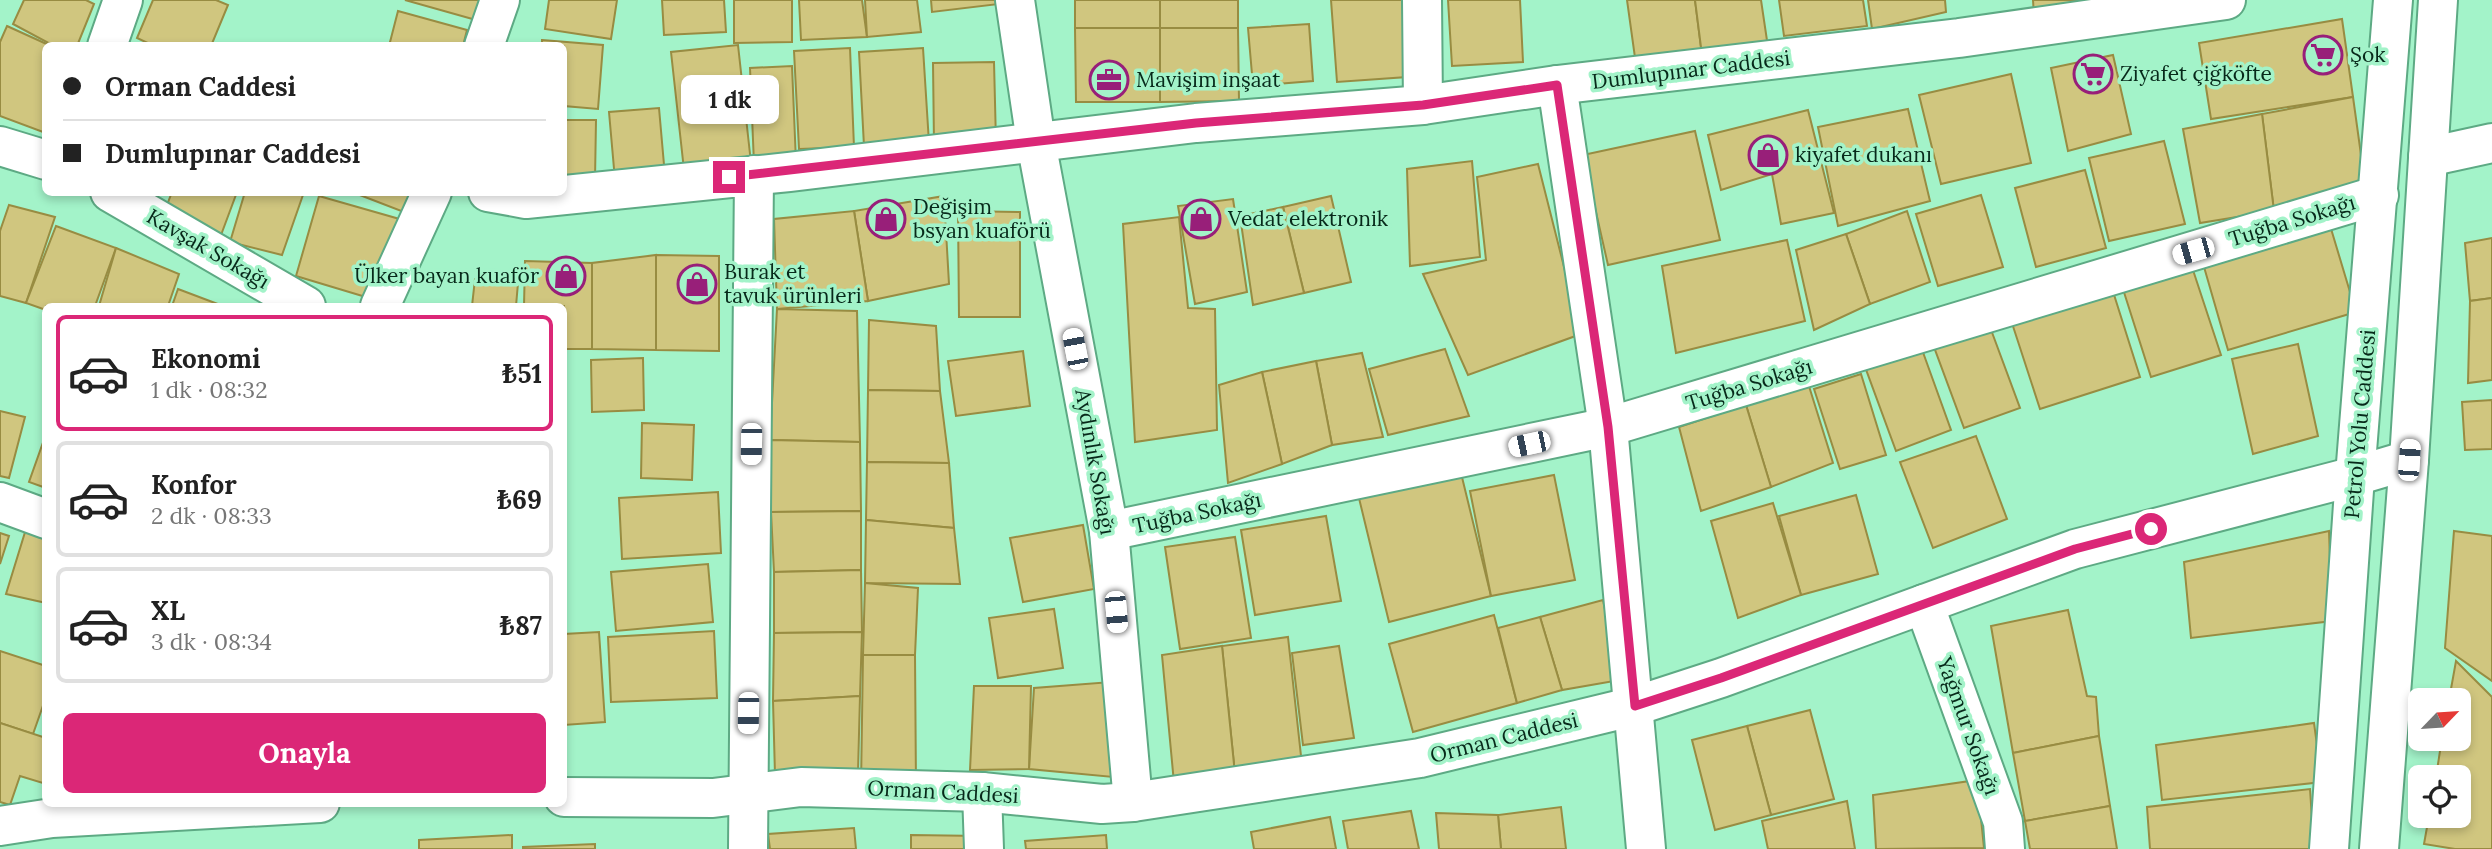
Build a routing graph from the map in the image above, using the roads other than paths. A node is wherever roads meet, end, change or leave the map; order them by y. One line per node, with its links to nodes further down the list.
1 (123, 0): 8 (street)
2 (500, 0): 9 (street)
3 (1015, 0): 12 (street, Aydınlık Sokağı)
4 (1422, 0): 11 (street)
5 (2226, 0): 10 (street, Dumlupınar Caddesi)
6 (2393, 0): 19 (street, Petrol Yolu Caddesi)
7 (2438, 0): 15 (street)
8 (108, 42)
9 (485, 42)
10 (1557, 85): 11 (street, Dumlupınar Caddesi); 26 (street)
11 (1423, 105): 12 (street, Dumlupınar Caddesi)
12 (1036, 142): 17 (street, Dumlupınar Caddesi); 31 (street, Aydınlık Sokağı)
13 (2492, 143): 15 (street)
14 (0, 146): 16 (street)
15 (2428, 157): 27 (street)
16 (42, 159)
17 (754, 175): 18 (street, Dumlupınar Caddesi); 35 (street)
18 (567, 195)
19 (2379, 195): 26 (street, Tuğba Sokağı); 28 (street, Petrol Yolu Caddesi)
20 (117, 196): 24 (street, Kavşak Sokağı)
21 (430, 196): 25 (street)
22 (510, 196): 23 (street, Dumlupınar Caddesi)
23 (554, 196)
24 (301, 303)
25 (381, 303)
26 (1608, 427): 31 (street, Tuğba Sokağı); 33 (street)
27 (2409, 460): 28 (street, Orman Caddesi); 46 (street)
28 (2355, 476): 32 (street, Orman Caddesi); 45 (street, Petrol Yolu Caddesi)
29 (0, 502): 30 (street)
30 (42, 518)
31 (1109, 531): 37 (street, Aydınlık Sokağı)
32 (1924, 604): 33 (street, Orman Caddesi); 44 (street, Yağmur Sokağı)
33 (1635, 706): 37 (street, Orman Caddesi); 43 (street)
34 (982, 792): 35 (street, Orman Caddesi); 37 (street, Orman Caddesi); 42 (street)
35 (747, 794): 36 (street, Orman Caddesi); 41 (street)
36 (567, 797)
37 (1133, 802)
38 (172, 807): 39 (street)
39 (98, 809): 40 (street)
40 (0, 826)
41 (748, 849)
42 (984, 849)
43 (1646, 849)
44 (2005, 849)
45 (2329, 849)
46 (2379, 849)

